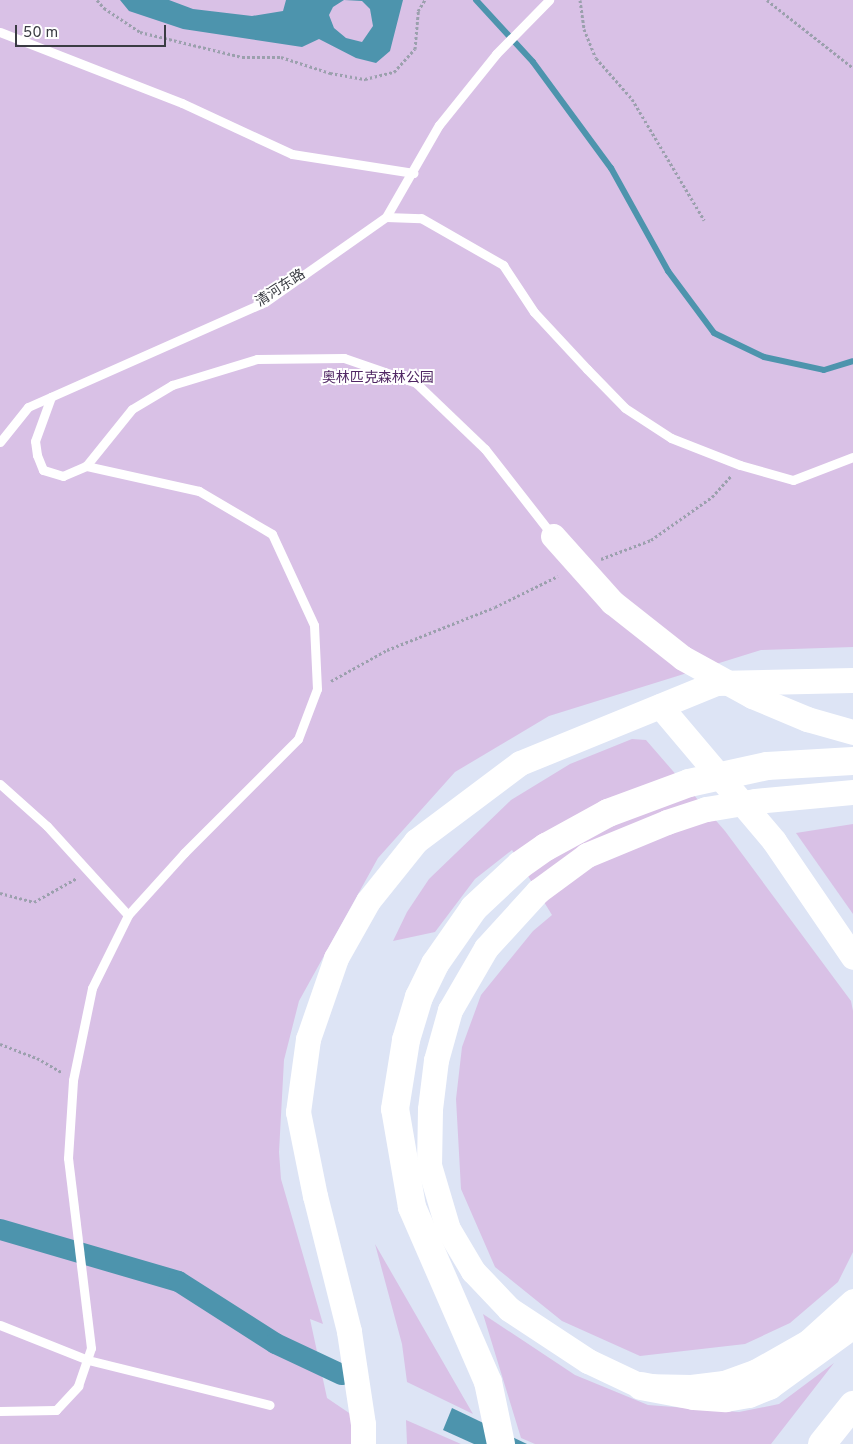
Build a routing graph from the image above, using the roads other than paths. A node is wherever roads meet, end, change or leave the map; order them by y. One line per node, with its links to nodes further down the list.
1 (549, 0): 3 (lane, 清河东路)
2 (0, 32): 3 (lane)
3 (414, 173): 4 (lane, 清河东路)
4 (386, 217): 5 (lane, 清河东路); 7 (lane)
5 (51, 397): 6 (lane, 清河东路); 8 (lane)
6 (0, 442)
7 (853, 457)
8 (86, 466): 9 (lane); 16 (lane)
9 (553, 536): 12 (main road)
10 (853, 680): 11 (main road)
11 (660, 706): 17 (main road); 27 (main road)
12 (853, 732)
13 (853, 761): 26 (highway)
14 (0, 784): 16 (lane)
15 (853, 792): 22 (main road)
16 (128, 915): 21 (lane)
17 (853, 957)
18 (853, 1301): 22 (main road)
19 (0, 1325): 21 (lane)
20 (853, 1325): 22 (highway)
21 (88, 1360): 24 (lane); 25 (lane)
22 (641, 1386)
23 (853, 1405): 28 (highway)
24 (270, 1406)
25 (0, 1411)
26 (499, 1436)
27 (363, 1444)
28 (822, 1444)

